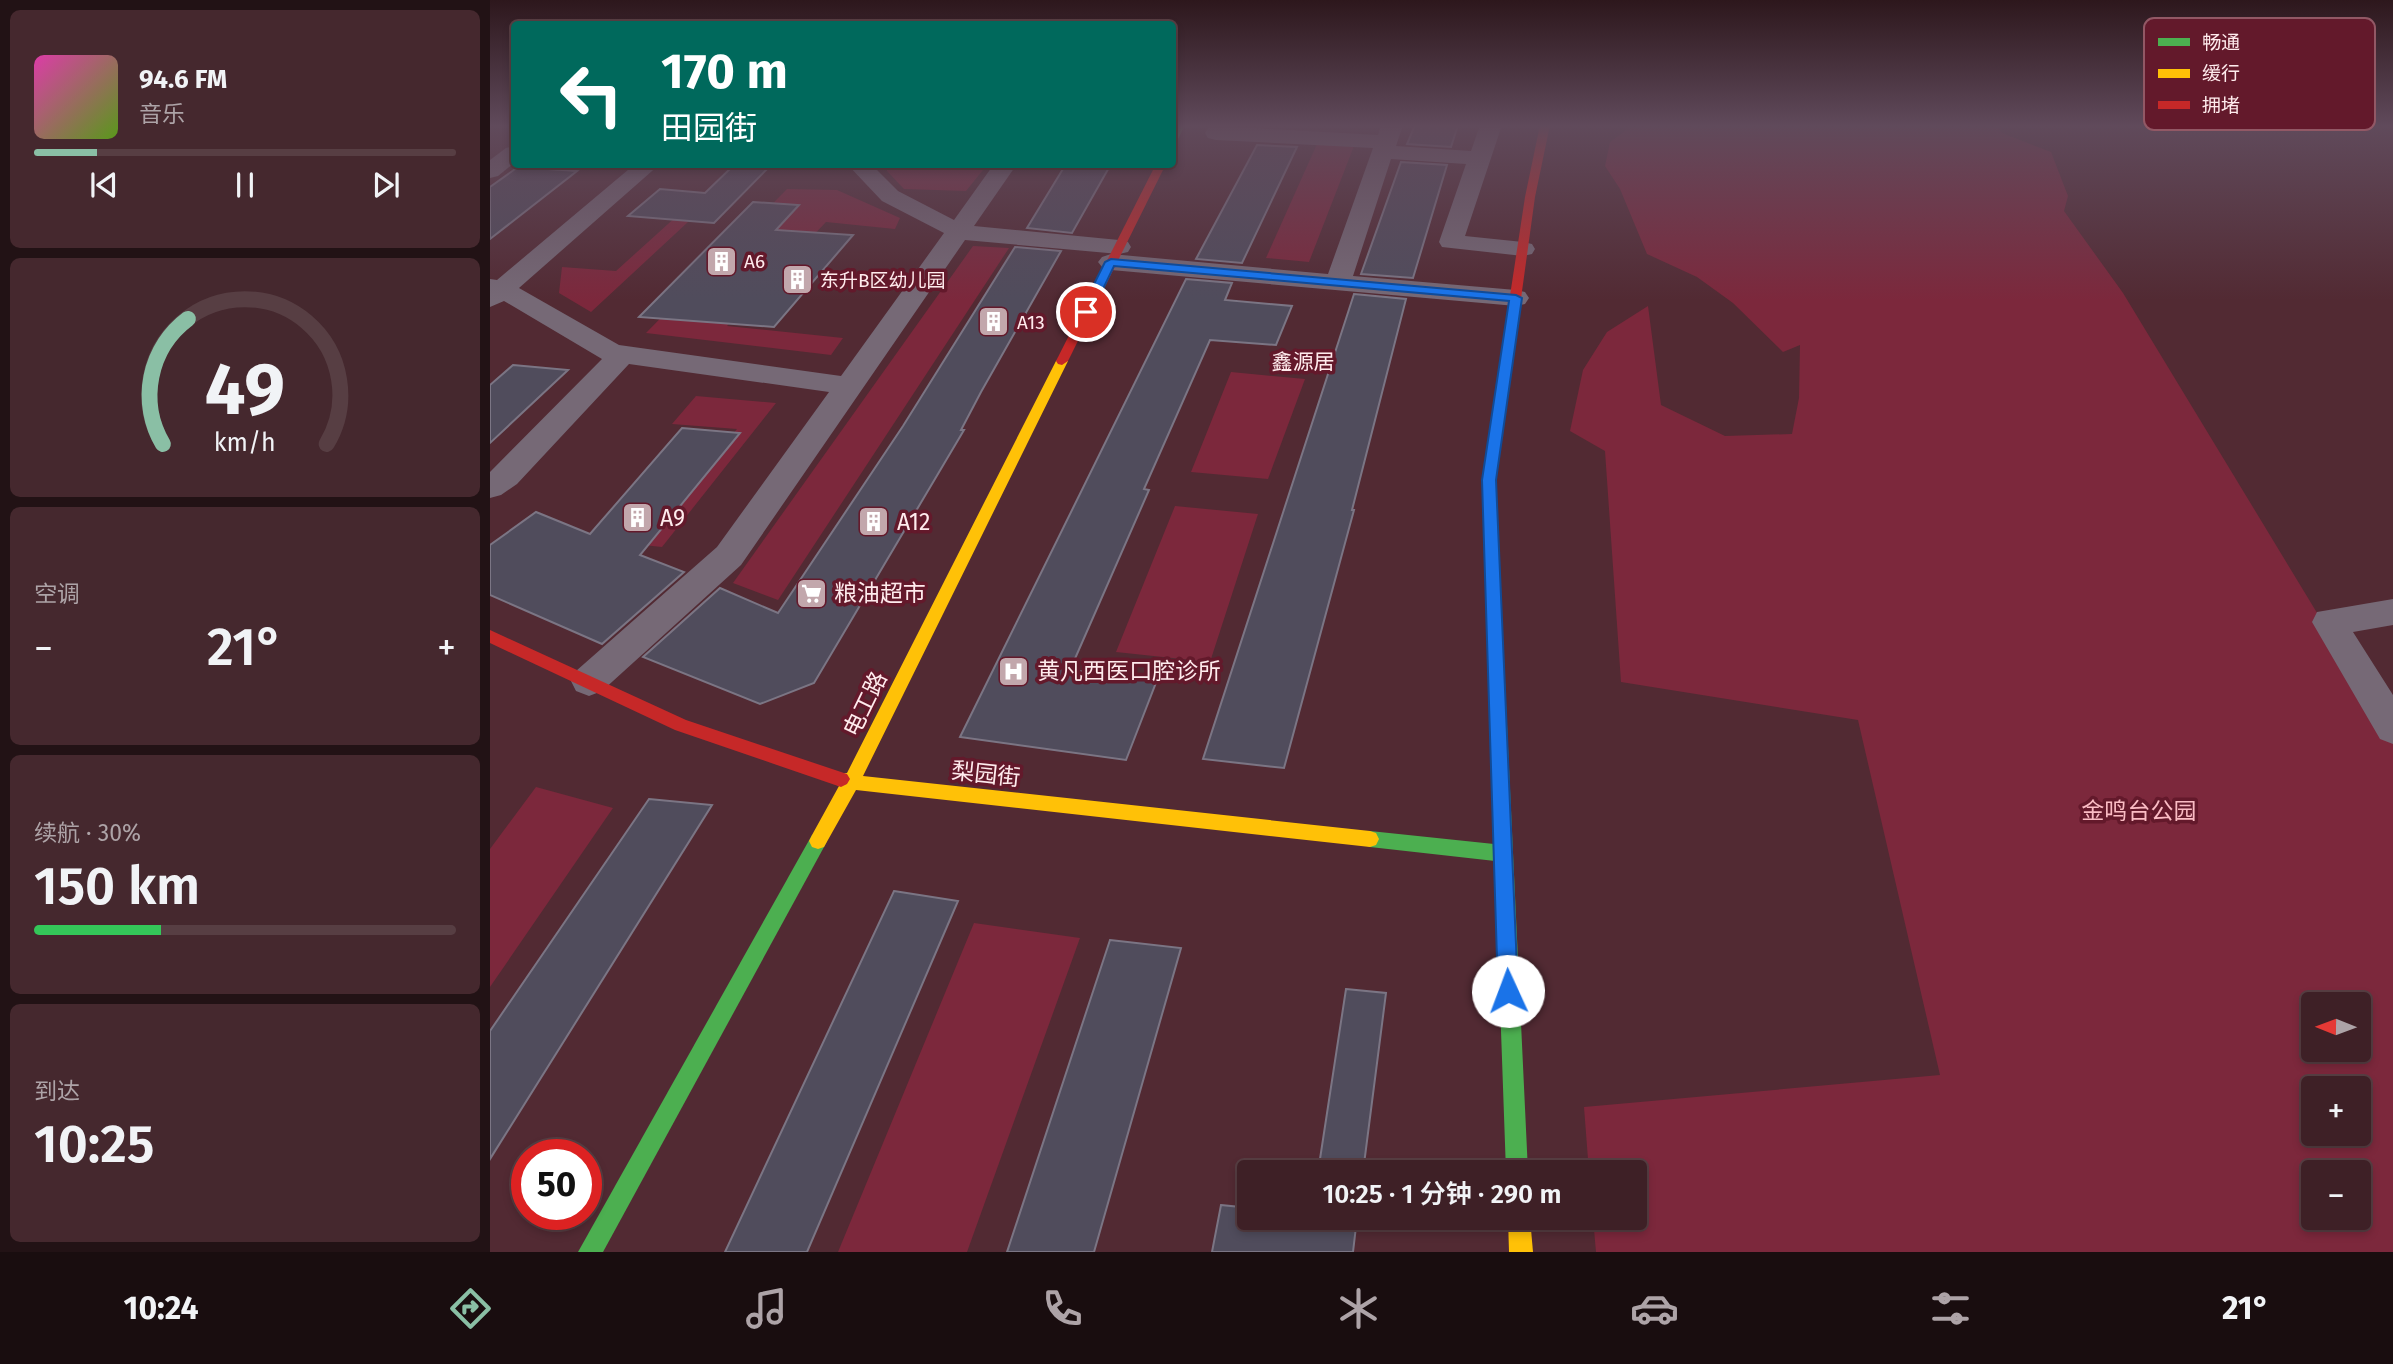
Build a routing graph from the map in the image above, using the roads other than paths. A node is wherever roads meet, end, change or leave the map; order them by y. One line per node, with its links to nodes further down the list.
1 (625, 183): 12 (street)
2 (877, 183): 8 (street)
3 (993, 183): 8 (street)
4 (1150, 183): 10 (street, 电工路)
5 (1372, 183): 11 (street)
6 (1471, 183): 9 (street)
7 (1535, 183): 9 (street)
8 (960, 232): 10 (street); 15 (street)
9 (1523, 249): 13 (street)
10 (1115, 254): 11 (street); 21 (street, 电工路)
11 (1338, 282): 13 (street)
12 (494, 292): 14 (street)
13 (1516, 298): 22 (street)
14 (622, 355): 15 (street); 16 (street)
15 (849, 386): 19 (street)
16 (490, 487)
17 (2393, 612): 20 (street)
18 (490, 636): 19 (street, 梨园街)
19 (589, 681): 21 (street, 梨园街)
20 (2393, 728)
21 (851, 782): 22 (street, 梨园街); 25 (street, 电工路)
22 (1503, 853): 23 (street)
23 (1516, 1160)
24 (1520, 1230): 26 (street)
25 (590, 1252)
26 (1521, 1252)

